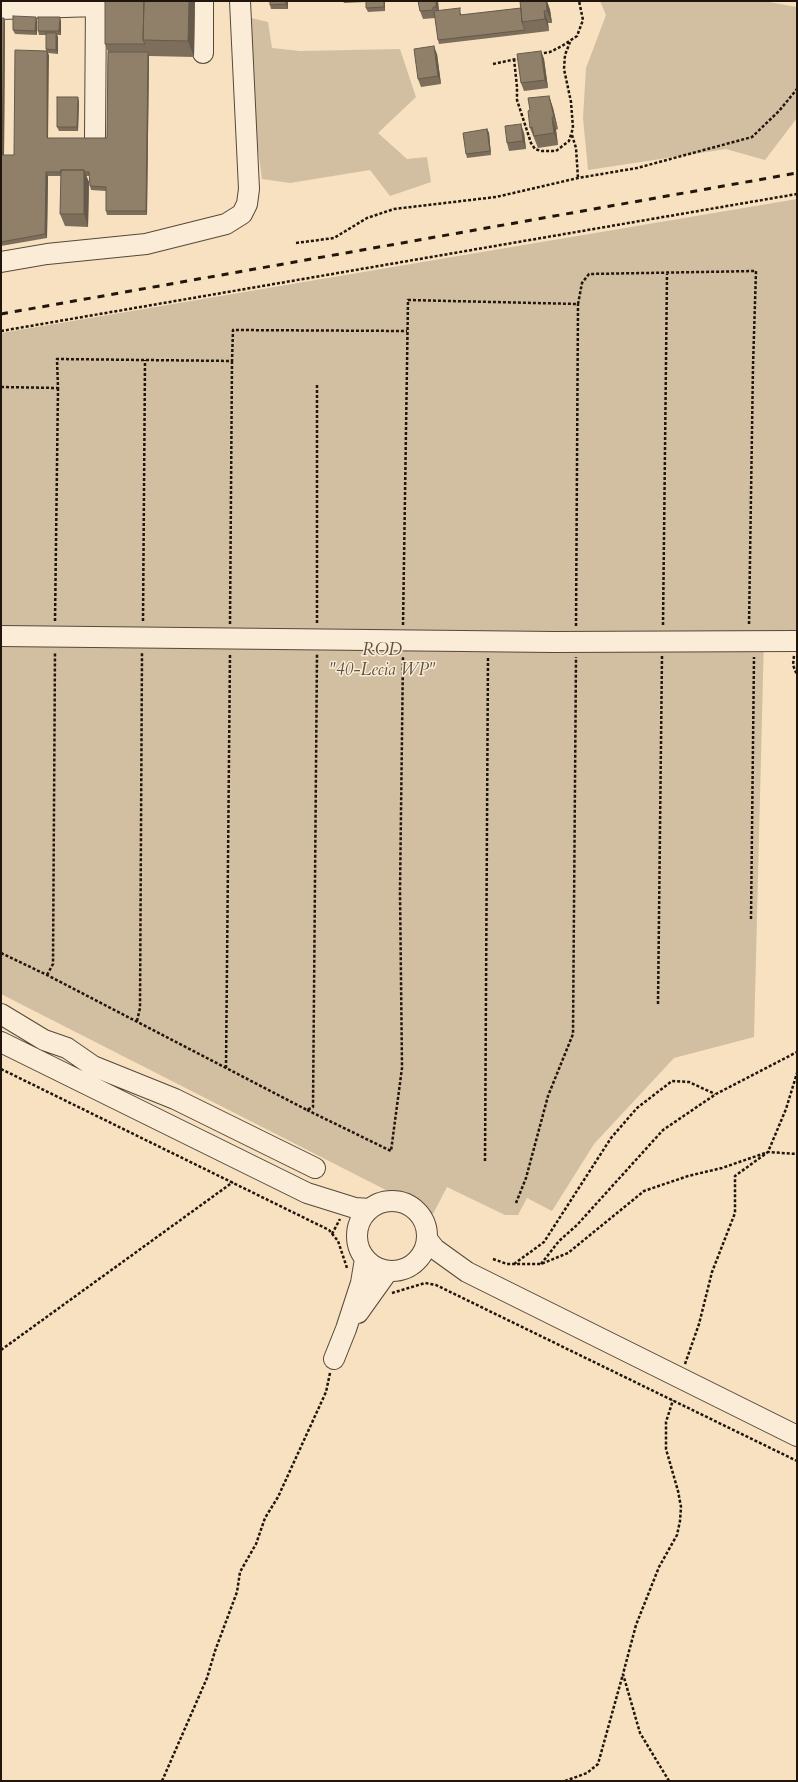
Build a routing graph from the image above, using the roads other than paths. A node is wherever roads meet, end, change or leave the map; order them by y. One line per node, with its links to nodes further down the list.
1 (204, 1): 5 (street)
2 (240, 1): 7 (street)
3 (96, 4): 4 (street); 6 (street)
4 (1, 9)
5 (203, 53)
6 (95, 137)
7 (1, 262)
8 (1, 636): 9 (street)
9 (796, 647)
10 (1, 1014): 12 (street)
11 (1, 1042): 13 (street)
12 (315, 1168)
13 (307, 1193): 14 (street); 15 (street)
14 (370, 1209): 15 (street); 16 (street)
15 (357, 1235): 17 (street)
16 (428, 1239): 18 (street); 20 (street)
17 (365, 1259): 19 (street); 21 (street)
18 (416, 1262): 19 (street); 20 (street)
19 (388, 1271): 21 (street)
20 (467, 1272): 23 (street)
21 (346, 1329): 22 (street)
22 (334, 1359)
23 (797, 1436)

